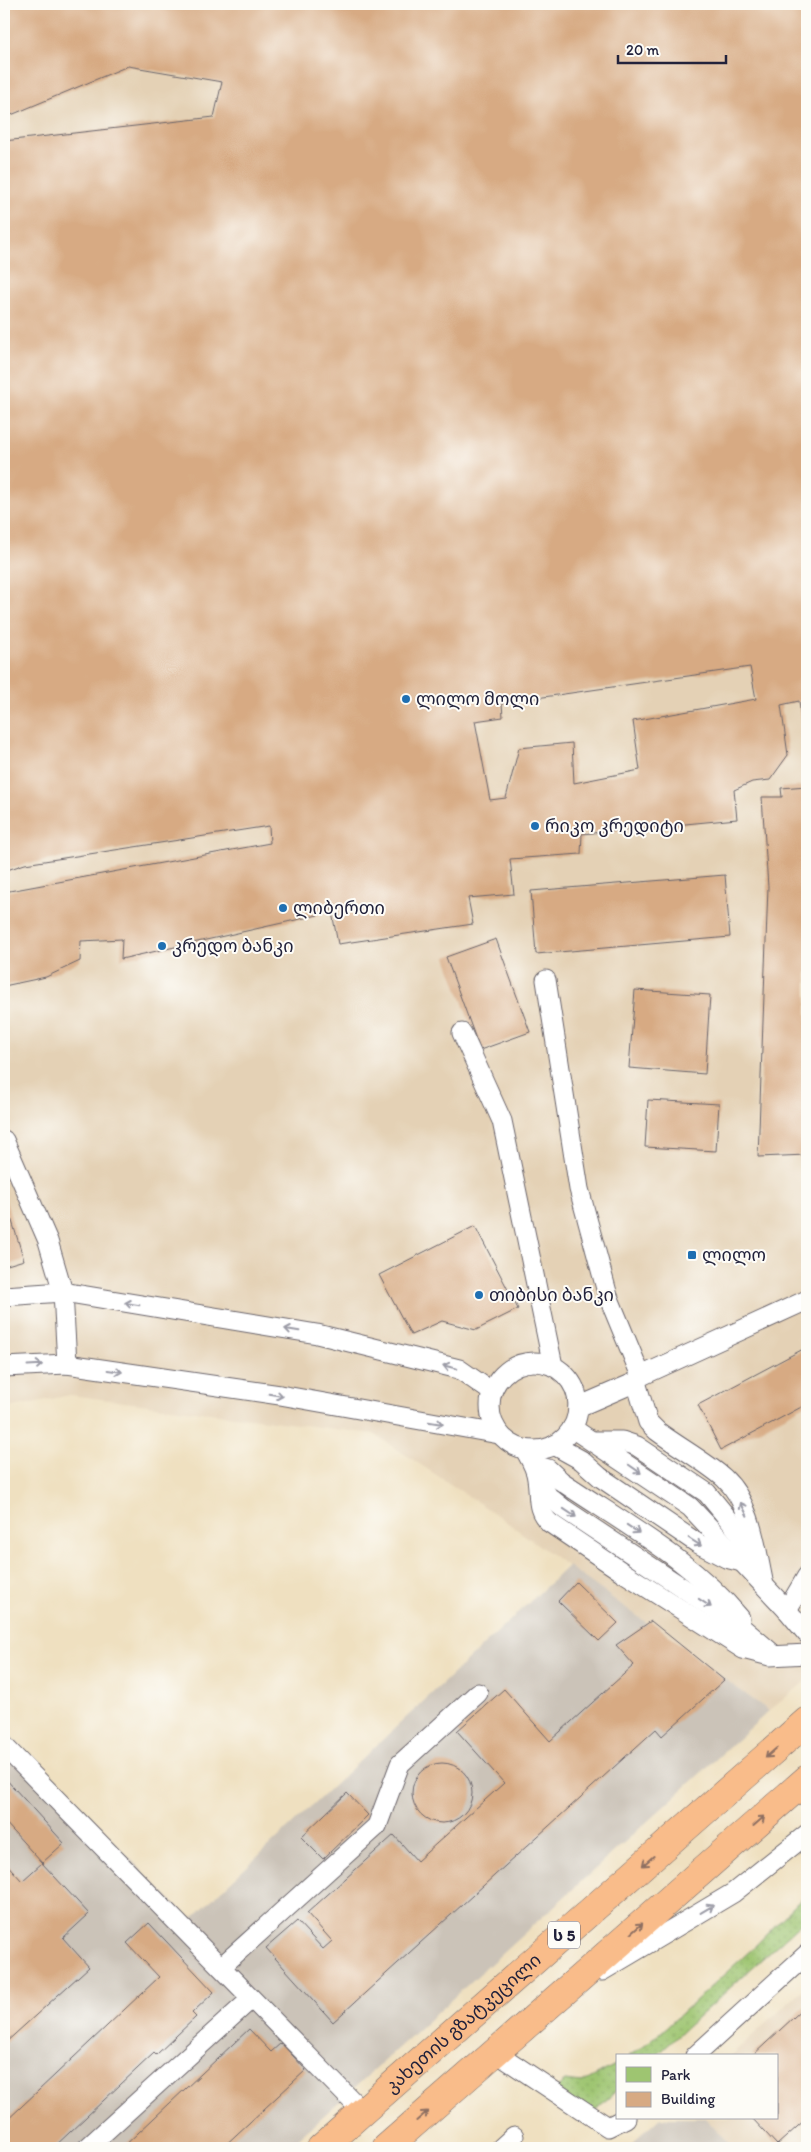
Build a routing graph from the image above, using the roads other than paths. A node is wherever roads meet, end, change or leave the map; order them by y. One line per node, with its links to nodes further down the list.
1 (546, 980): 10 (lane)
2 (462, 1032): 8 (lane)
3 (4, 1140): 4 (lane)
4 (63, 1292): 5 (lane); 7 (lane); 11 (lane, one-way to 4)
5 (4, 1296)
6 (807, 1300): 10 (lane)
7 (67, 1364): 9 (lane, one-way to 7); 14 (lane, one-way to 14)
8 (552, 1366): 11 (lane); 12 (lane)
9 (4, 1367)
10 (638, 1379): 12 (lane); 17 (lane, one-way to 10)
11 (492, 1392): 14 (lane)
12 (578, 1407): 13 (lane)
13 (572, 1428): 15 (lane); 17 (lane)
14 (499, 1434): 16 (lane)
15 (554, 1445): 16 (lane); 17 (lane, one-way to 17)
16 (532, 1464): 22 (lane, one-way to 22); 22 (lane)
17 (750, 1559): 19 (lane)
18 (807, 1576): 19 (lane)
19 (787, 1610): 20 (lane)
20 (807, 1634)
21 (807, 1654): 22 (lane)
22 (775, 1655)
23 (478, 1693): 29 (lane)
24 (807, 1721): 34 (highway, კახეთის გზატკეცილი / ს 5, one-way to 34)
25 (4, 1746): 29 (lane)
26 (807, 1779): 30 (highway, ს 5, one-way to 26)
27 (807, 1834): 30 (lane, one-way to 27)
28 (807, 1954): 33 (lane)
29 (221, 1968): 31 (lane)
30 (560, 1996): 32 (highway, ს 5)
31 (251, 1999): 34 (lane); 36 (lane)
32 (495, 2052): 35 (lane); 38 (highway, ს 5, one-way to 32)
33 (696, 2054)
34 (362, 2111): 37 (highway, კახეთის გზატკეცილი / ს 5)
35 (622, 2120)
36 (87, 2148)
37 (321, 2148)
38 (386, 2148)

